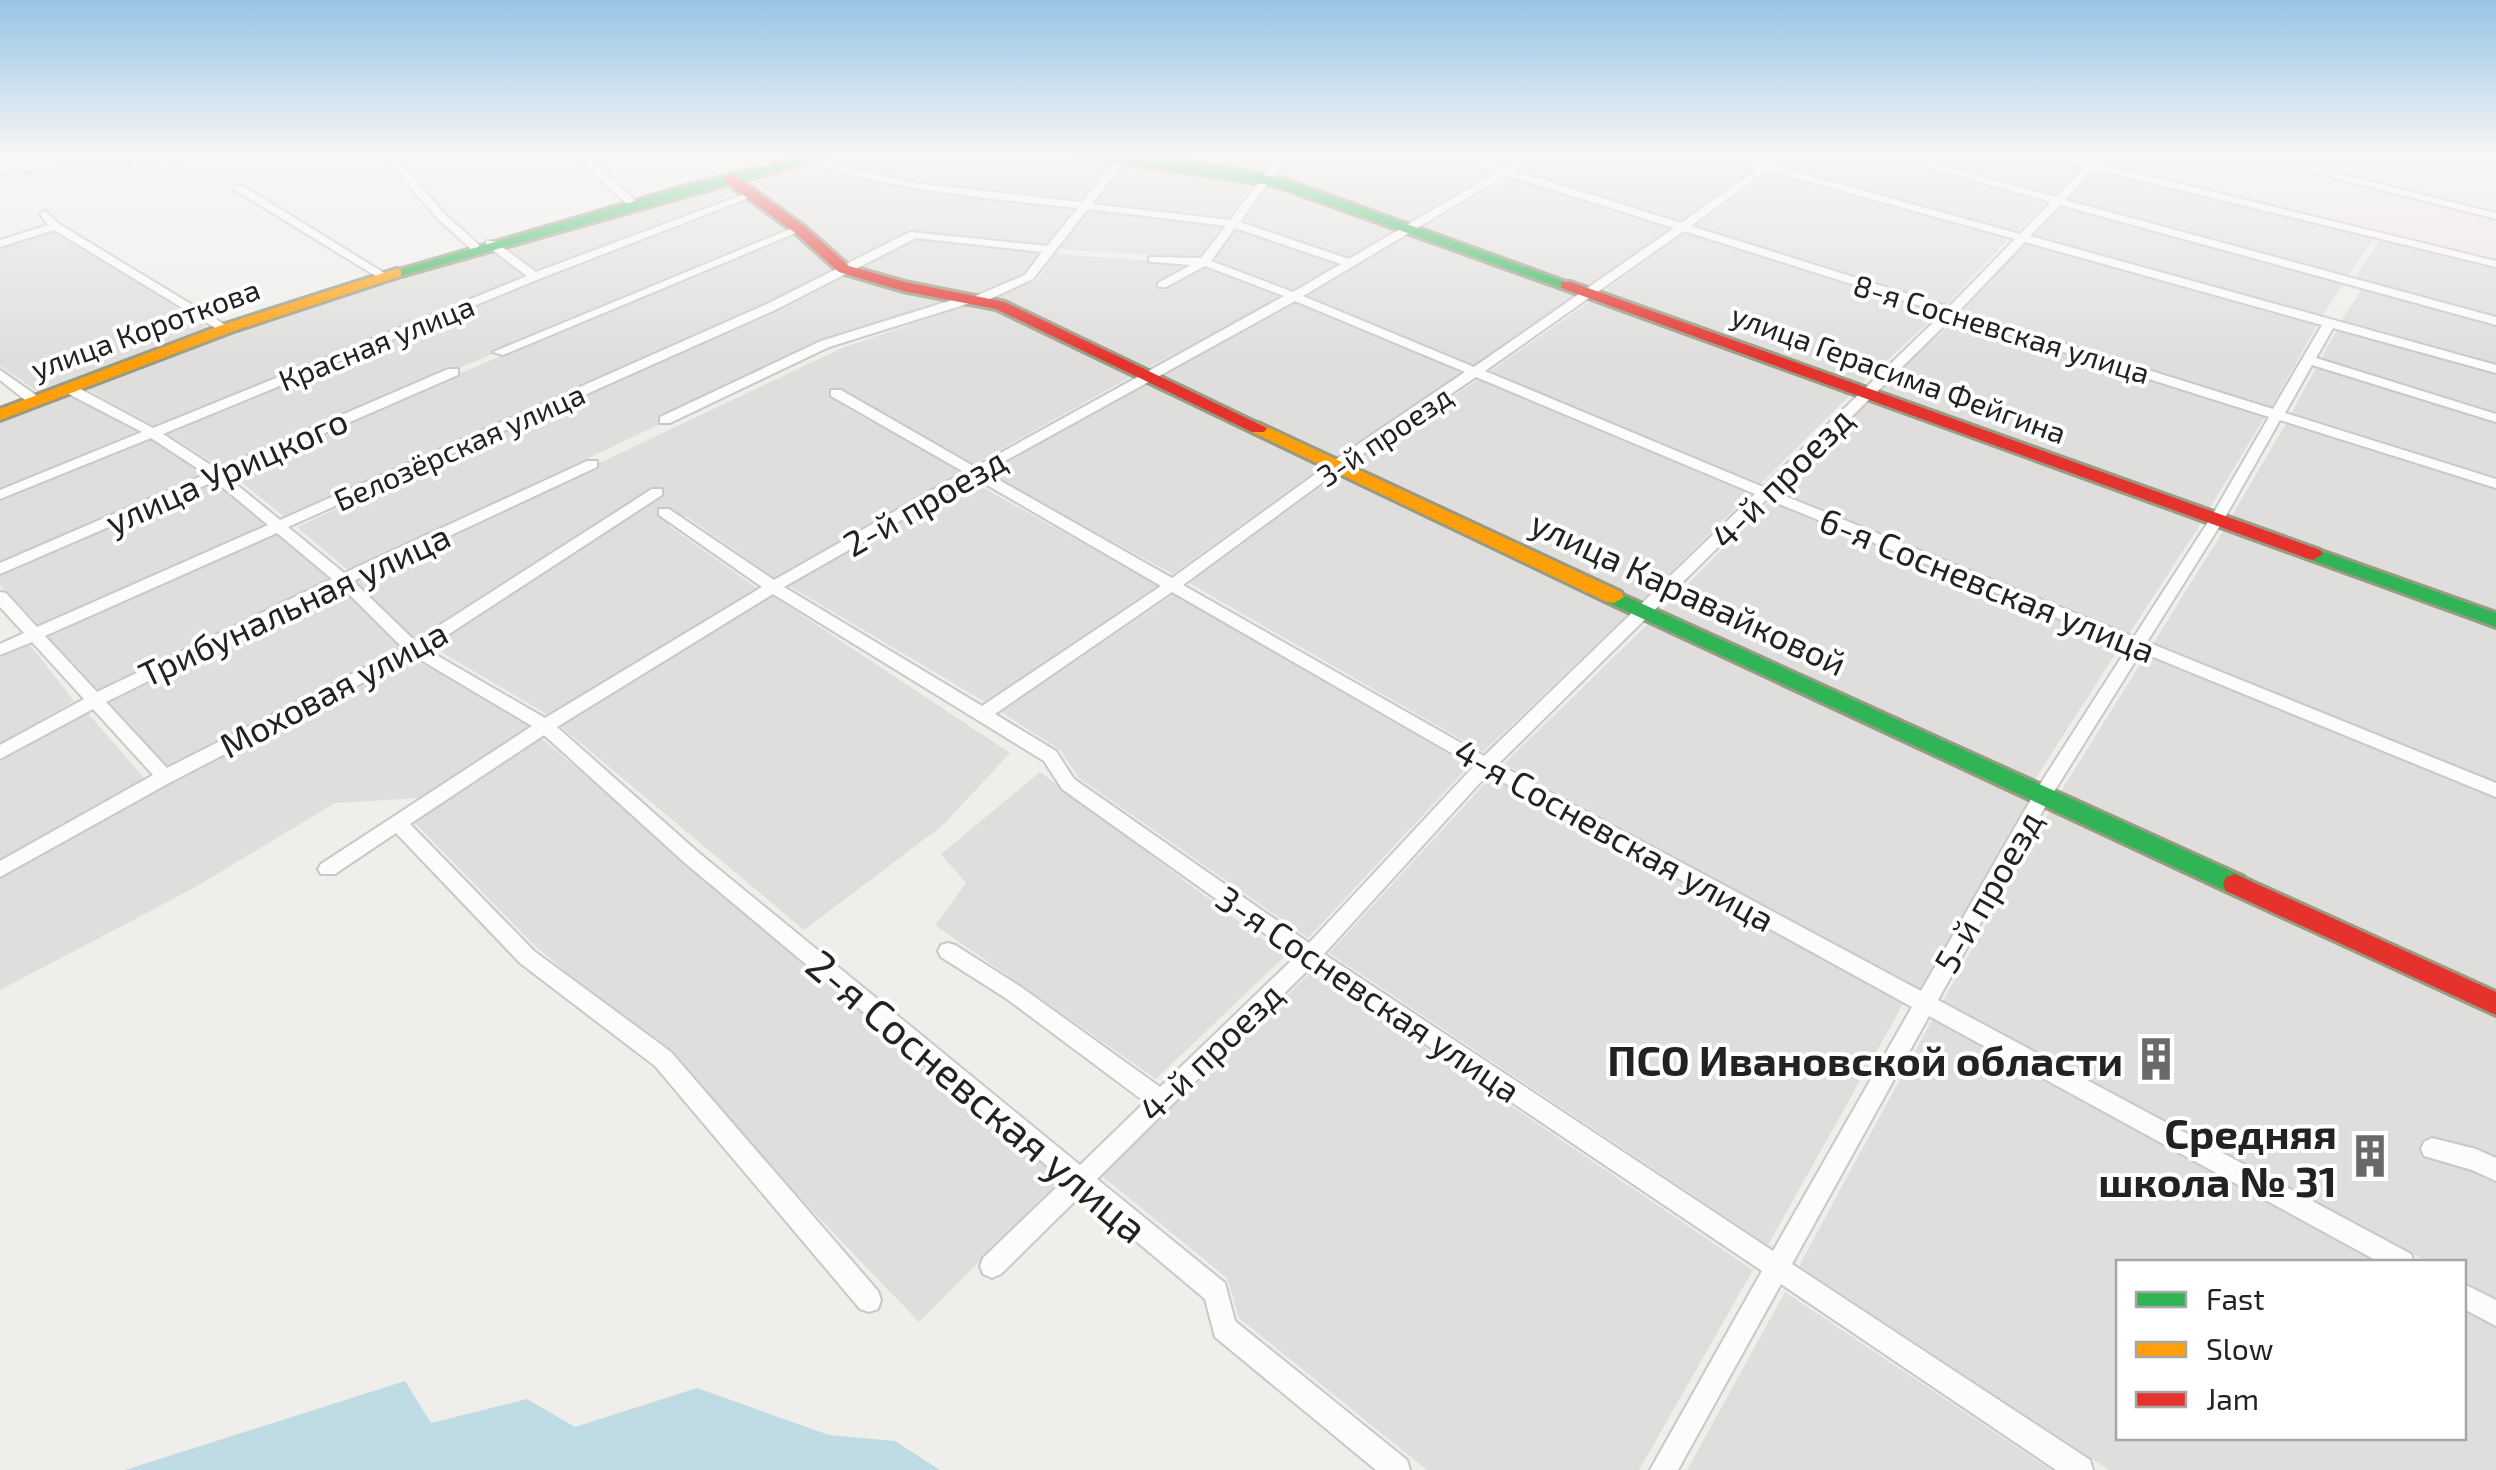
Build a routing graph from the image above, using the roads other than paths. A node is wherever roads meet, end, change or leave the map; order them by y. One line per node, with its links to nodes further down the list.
1 (52, 223): 18 (street)
2 (296, 223): 31 (street)
3 (450, 223): 24 (street)
4 (565, 223): 24 (main road, улица Короткова)
5 (679, 223): 32 (street, Красная улица)
6 (791, 223): 20 (main road)
7 (1072, 223): 25 (street)
8 (1221, 223): 17 (street)
9 (1388, 223): 21 (main road, улица Герасима Фейгина)
10 (1420, 223): 21 (street, 2-й проезд)
11 (1668, 223): 19 (street, 8-я Сосневская улица)
12 (1688, 223): 19 (street, 3-й проезд)
13 (1965, 223): 22 (street)
14 (2035, 223): 22 (street, 4-й проезд)
15 (2141, 223): 38 (street)
16 (2337, 223): 29 (street)
17 (1232, 224): 27 (street); 28 (street)
18 (55, 226): 23 (street); 40 (street)
19 (1682, 227): 34 (street, 3-й проезд); 37 (street, 8-я Сосневская улица)
20 (799, 229): 30 (main road); 41 (street)
21 (1408, 230): 28 (street, 2-й проезд); 34 (main road, улица Герасима Фейгина)
22 (2019, 238): 37 (street, 4-й проезд); 39 (street)
23 (0, 244)
24 (482, 245): 31 (main road, улица Короткова); 32 (street)
25 (1051, 250): 30 (street, Белозёрская улица); 36 (street)
26 (1153, 259): 27 (street, 6-я Сосневская улица)
27 (1204, 262): 33 (street); 35 (street, 6-я Сосневская улица)
28 (1350, 263): 35 (street, 2-й проезд)
29 (2496, 264)
30 (844, 269): 36 (main road, улица Каравайковой); 66 (street, Белозёрская улица)
31 (383, 276): 40 (main road, улица Короткова)
32 (535, 277): 56 (street, Красная улица)
33 (1162, 285)
34 (1589, 294): 45 (street, 3-й проезд); 50 (main road, улица Герасима Фейгина)
35 (1294, 296): 45 (street, 6-я Сосневская улица); 47 (street, 2-й проезд)
36 (970, 301): 47 (main road, улица Каравайковой); 55 (street)
37 (1952, 312): 50 (street, 4-й проезд); 53 (street, 8-я Сосневская улица)
38 (2496, 321)
39 (2330, 322): 42 (street, 5-й проезд); 43 (street)
40 (226, 329): 48 (main road, улица Короткова)
41 (499, 352)
42 (2309, 360): 53 (street, 5-й проезд); 54 (street)
43 (2496, 369)
44 (454, 372): 60 (street, улица Урицкого)
45 (1477, 372): 58 (street, 3-й проезд); 62 (street, 6-я Сосневская улица)
46 (0, 374): 51 (street)
47 (1145, 376): 58 (main road, улица Каравайковой); 59 (street, 2-й проезд)
48 (68, 388): 51 (main road, улица Короткова); 56 (street, 2-я Сосневская улица)
49 (836, 392): 59 (street, 4-я Сосневская улица)
50 (1864, 393): 62 (street, 4-й проезд); 65 (main road, улица Герасима Фейгина)
51 (35, 400): 52 (main road, улица Короткова)
52 (0, 415)
53 (2279, 415): 61 (street, 8-я Сосневская улица); 65 (street, 5-й проезд)
54 (2496, 418)
55 (664, 420)
56 (151, 432): 60 (street, 2-я Сосневская улица); 63 (street, Красная улица)
57 (592, 464): 68 (street, Трибунальная улица)
58 (1337, 465): 69 (street, 3-й проезд); 72 (main road, улица Каравайковой)
59 (972, 473): 69 (street, 4-я Сосневская улица); 70 (street, 2-й проезд)
60 (215, 474): 66 (street, 2-я Сосневская улица); 67 (street, улица Урицкого)
61 (2496, 484)
62 (1764, 493): 72 (street, 4-й проезд); 75 (street, 6-я Сосневская улица)
63 (0, 495)
64 (661, 502): 70 (street, 3-я Сосневская улица); 76 (street, Моховая улица)
65 (2216, 519): 73 (main road, улица Герасима Фейгина); 75 (street, 5-й проезд)
66 (280, 526): 68 (street, 2-я Сосневская улица); 74 (street, Белозёрская улица)
67 (0, 570)
68 (344, 581): 76 (street, 2-я Сосневская улица); 78 (street, Трибунальная улица)
69 (1174, 584): 79 (street, 3-й проезд); 82 (street, 4-я Сосневская улица)
70 (772, 588): 79 (street, 3-я Сосневская улица); 80 (street, 2-й проезд)
71 (0, 598): 74 (street)
72 (1644, 612): 82 (street, 4-й проезд); 85 (main road, улица Каравайковой)
73 (2496, 620)
74 (33, 634): 77 (street, Белозёрская улица); 78 (street)
75 (2137, 644): 84 (street, 6-я Сосневская улица); 85 (street, 5-й проезд)
76 (414, 648): 80 (street, 2-я Сосневская улица); 83 (street, Моховая улица)
77 (0, 650)
78 (92, 700): 81 (street, Трибунальная улица); 83 (street)
79 (984, 713): 90 (street, 3-я Сосневская улица)
80 (545, 726): 86 (street, 2-й проезд); 96 (street, 2-я Сосневская улица)
81 (0, 753)
82 (1486, 765): 90 (street, 4-й проезд); 91 (street, 4-я Сосневская улица)
83 (165, 777): 88 (street, Моховая улица)
84 (2496, 790)
85 (2043, 794): 91 (street, 5-й проезд); 92 (main road, улица Каравайковой)
86 (398, 822): 87 (street, 2-й проезд); 101 (street)
87 (328, 869)
88 (0, 870)
89 (948, 951): 93 (street)
90 (1310, 955): 93 (street, 4-й проезд); 99 (street, 3-я Сосневская улица)
91 (1923, 1002): 97 (street, 4-я Сосневская улица); 99 (street, 5-й проезд)
92 (2496, 1004)
93 (1160, 1100): 96 (street, 4-й проезд)
94 (2432, 1149): 95 (street)
95 (2496, 1170)
96 (1079, 1178): 98 (street, 4-й проезд); 103 (street, 2-я Сосневская улица)
97 (2398, 1260)
98 (992, 1266)
99 (1776, 1268): 104 (street, 5-й проезд); 105 (street, 3-я Сосневская улица)
100 (2466, 1297): 102 (street)
101 (869, 1300)
102 (2496, 1314)
103 (1397, 1470)
104 (1663, 1470)
105 (2080, 1470)

